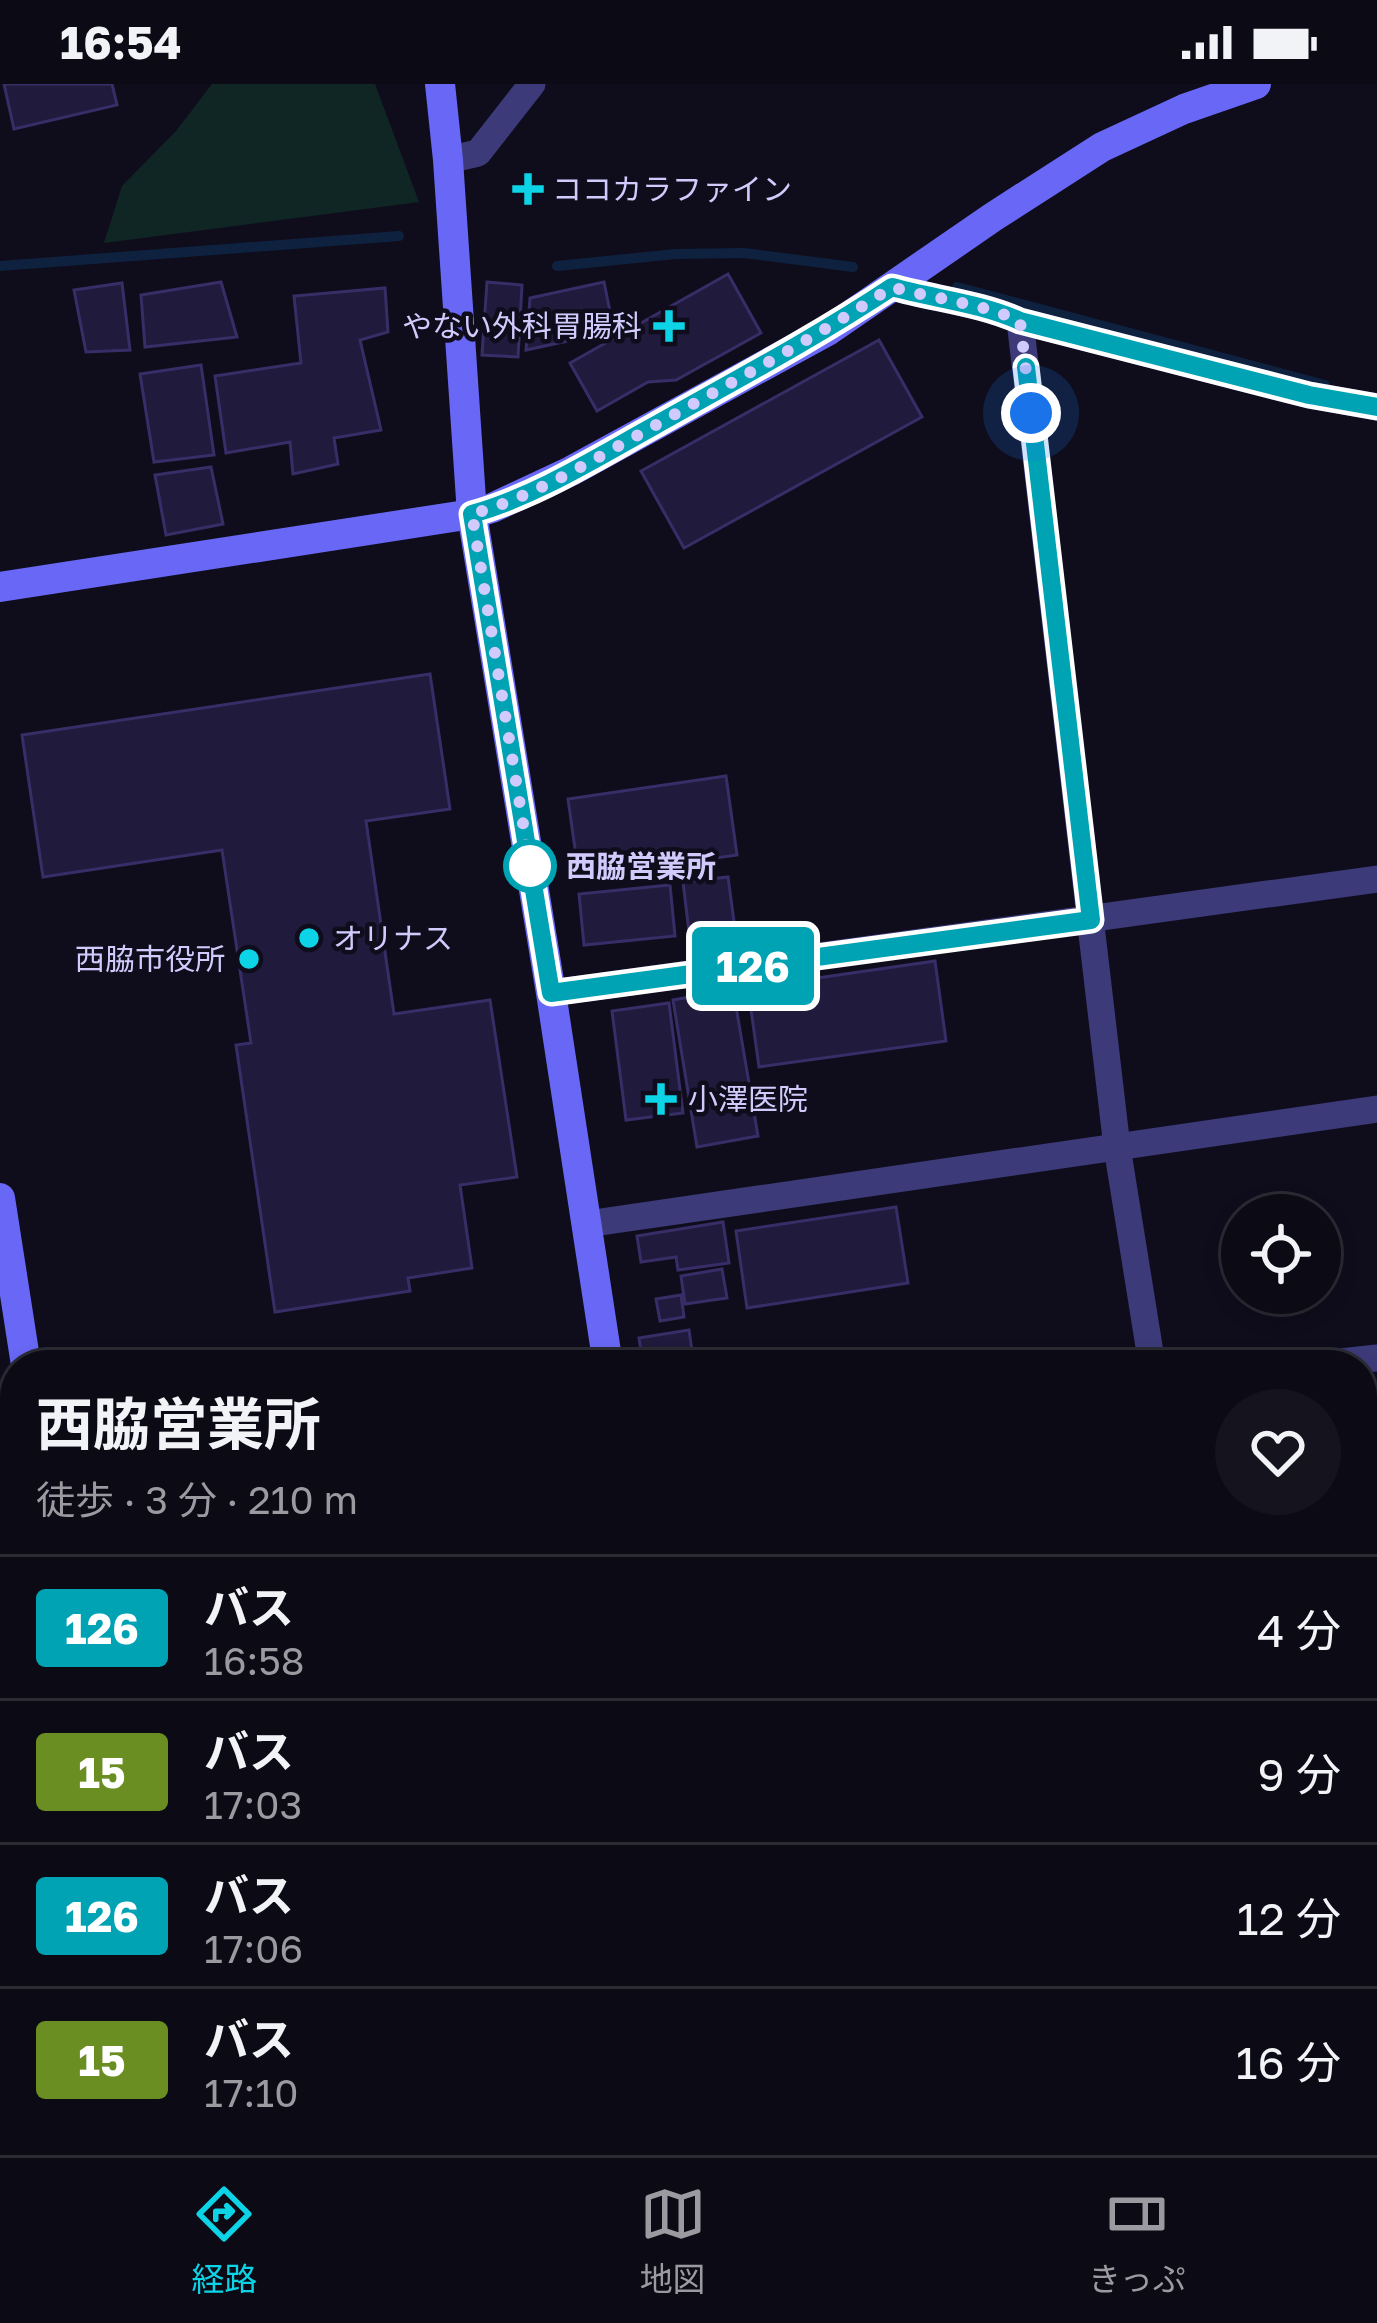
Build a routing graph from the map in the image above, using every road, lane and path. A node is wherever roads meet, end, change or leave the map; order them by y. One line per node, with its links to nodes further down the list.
1 (440, 84): 4 (street)
2 (532, 84): 4 (street)
3 (1256, 84): 5 (street)
4 (448, 160): 8 (street)
5 (892, 287): 6 (street); 8 (street)
6 (1020, 321): 7 (street); 11 (street)
7 (1377, 407)
8 (472, 514): 9 (street); 12 (street)
9 (0, 587)
10 (1377, 879): 11 (street)
11 (1091, 920): 12 (street); 14 (street)
12 (551, 993): 16 (street)
13 (1377, 1109): 14 (street)
14 (1117, 1147): 16 (street); 19 (street)
15 (0, 1198): 17 (street)
16 (587, 1224): 18 (street)
17 (24, 1350)
18 (606, 1350)
19 (1150, 1350)

